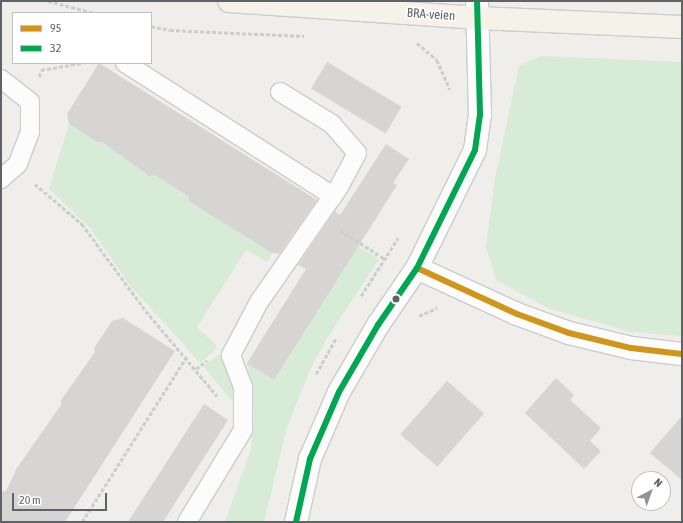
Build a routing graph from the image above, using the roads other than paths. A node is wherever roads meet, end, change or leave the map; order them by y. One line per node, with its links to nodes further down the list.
1 (229, 1): 2 (main road, BRA-veien)
2 (478, 9): 3 (main road, BRA-veien); 9 (street)
3 (682, 27)
4 (127, 64): 8 (lane)
5 (1, 78): 7 (lane)
6 (280, 92): 8 (lane)
7 (1, 179)
8 (333, 196): 11 (lane)
9 (417, 268): 10 (street); 12 (street)
10 (682, 354)
11 (187, 522)
12 (296, 522)

